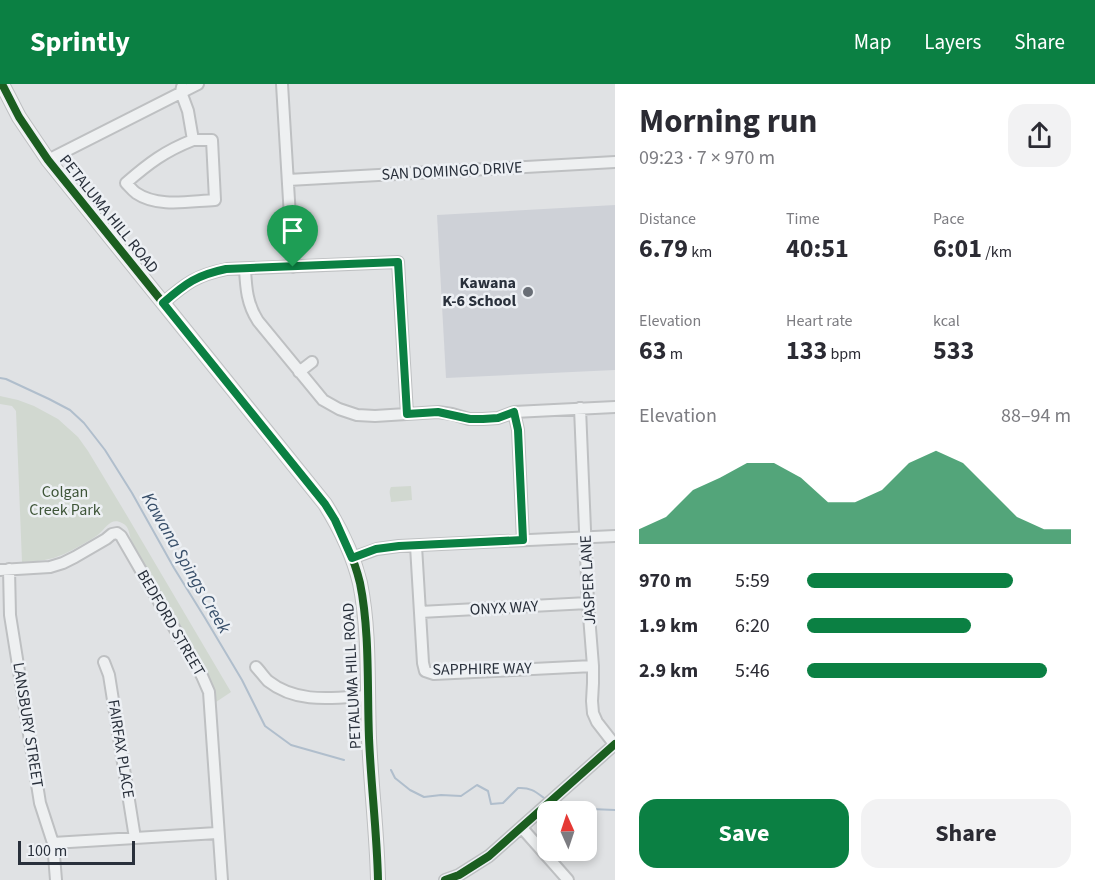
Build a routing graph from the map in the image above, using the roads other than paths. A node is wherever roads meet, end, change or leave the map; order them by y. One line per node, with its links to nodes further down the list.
1 (2, 84): 6 (main road, PETALUMA HILL ROAD)
2 (198, 84): 4 (street)
3 (282, 84): 8 (street)
4 (182, 88): 5 (street); 6 (street)
5 (193, 140): 5 (street)
6 (48, 160): 11 (main road, PETALUMA HILL ROAD)
7 (615, 162): 8 (street, SAN DOMINGO DRIVE)
8 (288, 180): 9 (street)
9 (293, 267): 10 (street); 17 (street)
10 (244, 269): 11 (street); 13 (street)
11 (163, 303): 22 (main road, PETALUMA HILL ROAD)
12 (312, 362): 13 (street)
13 (299, 372): 17 (street)
14 (615, 407): 15 (street)
15 (580, 408): 16 (street); 19 (street, JASPER LANE)
16 (514, 412): 17 (street); 20 (street)
17 (407, 414)
18 (615, 536): 19 (street)
19 (586, 537): 20 (street); 24 (street, JASPER LANE)
20 (523, 540): 21 (street)
21 (416, 546): 22 (street); 25 (street, SAPPHIRE WAY)
22 (352, 558): 29 (main road, PETALUMA HILL ROAD)
23 (4, 570): 32 (street, BEDFORD STREET); 34 (street, LANSBURY STREET)
24 (588, 603): 25 (street, ONYX WAY); 27 (street, JASPER LANE)
25 (420, 612): 27 (street, SAPPHIRE WAY)
26 (104, 662): 33 (street, FAIRFAX PLACE)
27 (593, 666): 30 (street, JASPER LANE)
28 (256, 667): 29 (street)
29 (367, 696): 37 (main road, PETALUMA HILL ROAD)
30 (614, 744): 31 (street)
31 (522, 828): 38 (street); 39 (street)
32 (218, 833): 33 (street); 36 (street, BEDFORD STREET)
33 (135, 838): 34 (street)
34 (53, 843): 35 (street, LANSBURY STREET)
35 (56, 880)
36 (222, 880)
37 (378, 880)
38 (446, 880)
39 (568, 880)

